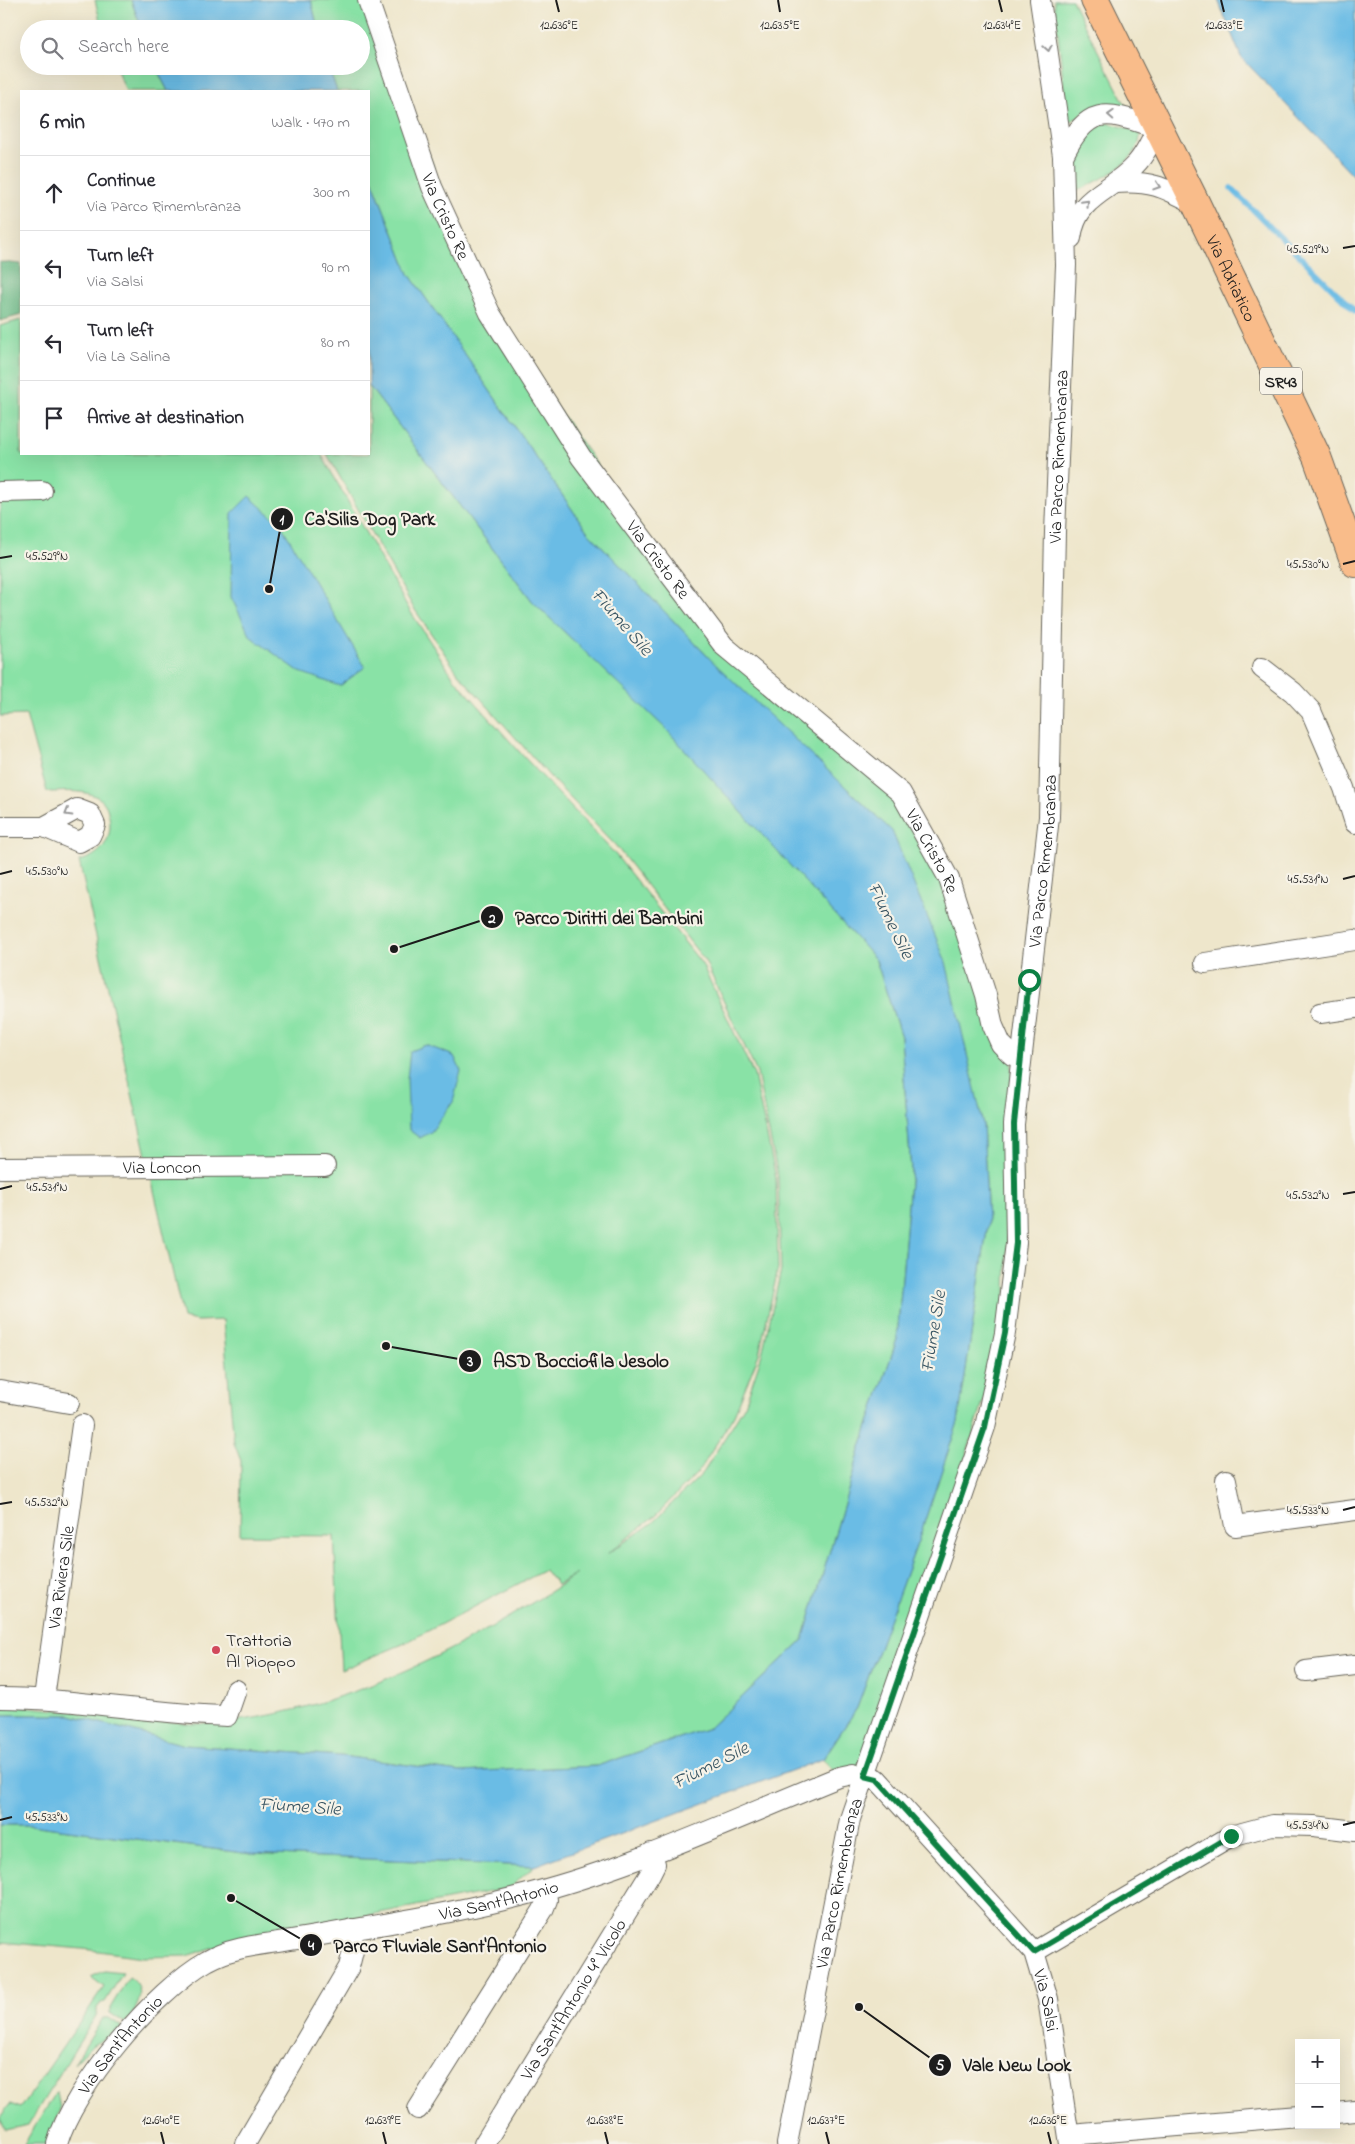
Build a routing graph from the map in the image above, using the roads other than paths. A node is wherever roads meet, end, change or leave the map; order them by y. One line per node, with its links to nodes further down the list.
1 (368, 0): 20 (street, Via Cristo Re)
2 (1040, 0): 5 (street, Via Parco Rimembranza, one-way to 5)
3 (1095, 0): 4 (main road, Via Adriatico / SR43)
4 (1157, 128): 5 (street, one-way to 5); 6 (street, Via Parco Rimembranza); 7 (main road, Via Adriatico / SR43)
5 (1063, 156): 8 (street, Via Parco Rimembranza)
6 (1115, 183): 7 (street, Via Parco Rimembranza, one-way to 7); 8 (street, Via Parco Rimembranza, one-way to 6)
7 (1196, 204): 11 (main road, Via Adriatico / SR43)
8 (1066, 265): 20 (street, Via Parco Rimembranza)
9 (42, 491): 10 (street)
10 (0, 492)
11 (1355, 563)
12 (1262, 668): 13 (street)
13 (1355, 823)
14 (44, 827): 15 (street)
15 (0, 828)
16 (1355, 940): 17 (street)
17 (1205, 963)
18 (1355, 1008): 19 (street)
19 (1320, 1013)
20 (1021, 1057): 33 (street, Via Parco Rimembranza)
21 (325, 1166): 22 (street, Via Loncon)
22 (0, 1168)
23 (0, 1391): 24 (street)
24 (69, 1403)
25 (82, 1425): 32 (street, Via Riviera Sile)
26 (1226, 1480): 27 (street)
27 (1355, 1510)
28 (1355, 1665): 29 (street)
29 (1306, 1671)
30 (236, 1690): 32 (street)
31 (0, 1698): 32 (street)
32 (44, 1698)
33 (865, 1776): 35 (street, Via Sant'Antonio); 38 (street, Via Salsi); 47 (street, Via Parco Rimembranza)
34 (1355, 1831): 38 (street)
35 (652, 1853): 36 (street, Via Sant'Antonio); 46 (street, Via Sant'Antonio 4° Vicolo)
36 (545, 1890): 37 (street, Via Sant'Antonio); 39 (street)
37 (352, 1929): 44 (street, Via Sant'Antonio); 45 (street)
38 (1034, 1952): 43 (street, Via Salsi)
39 (418, 2109)
40 (1355, 2111): 41 (street)
41 (1340, 2113)
42 (1295, 2116): 43 (street)
43 (1070, 2140)
44 (58, 2144)
45 (245, 2144)
46 (484, 2144)
47 (786, 2144)

